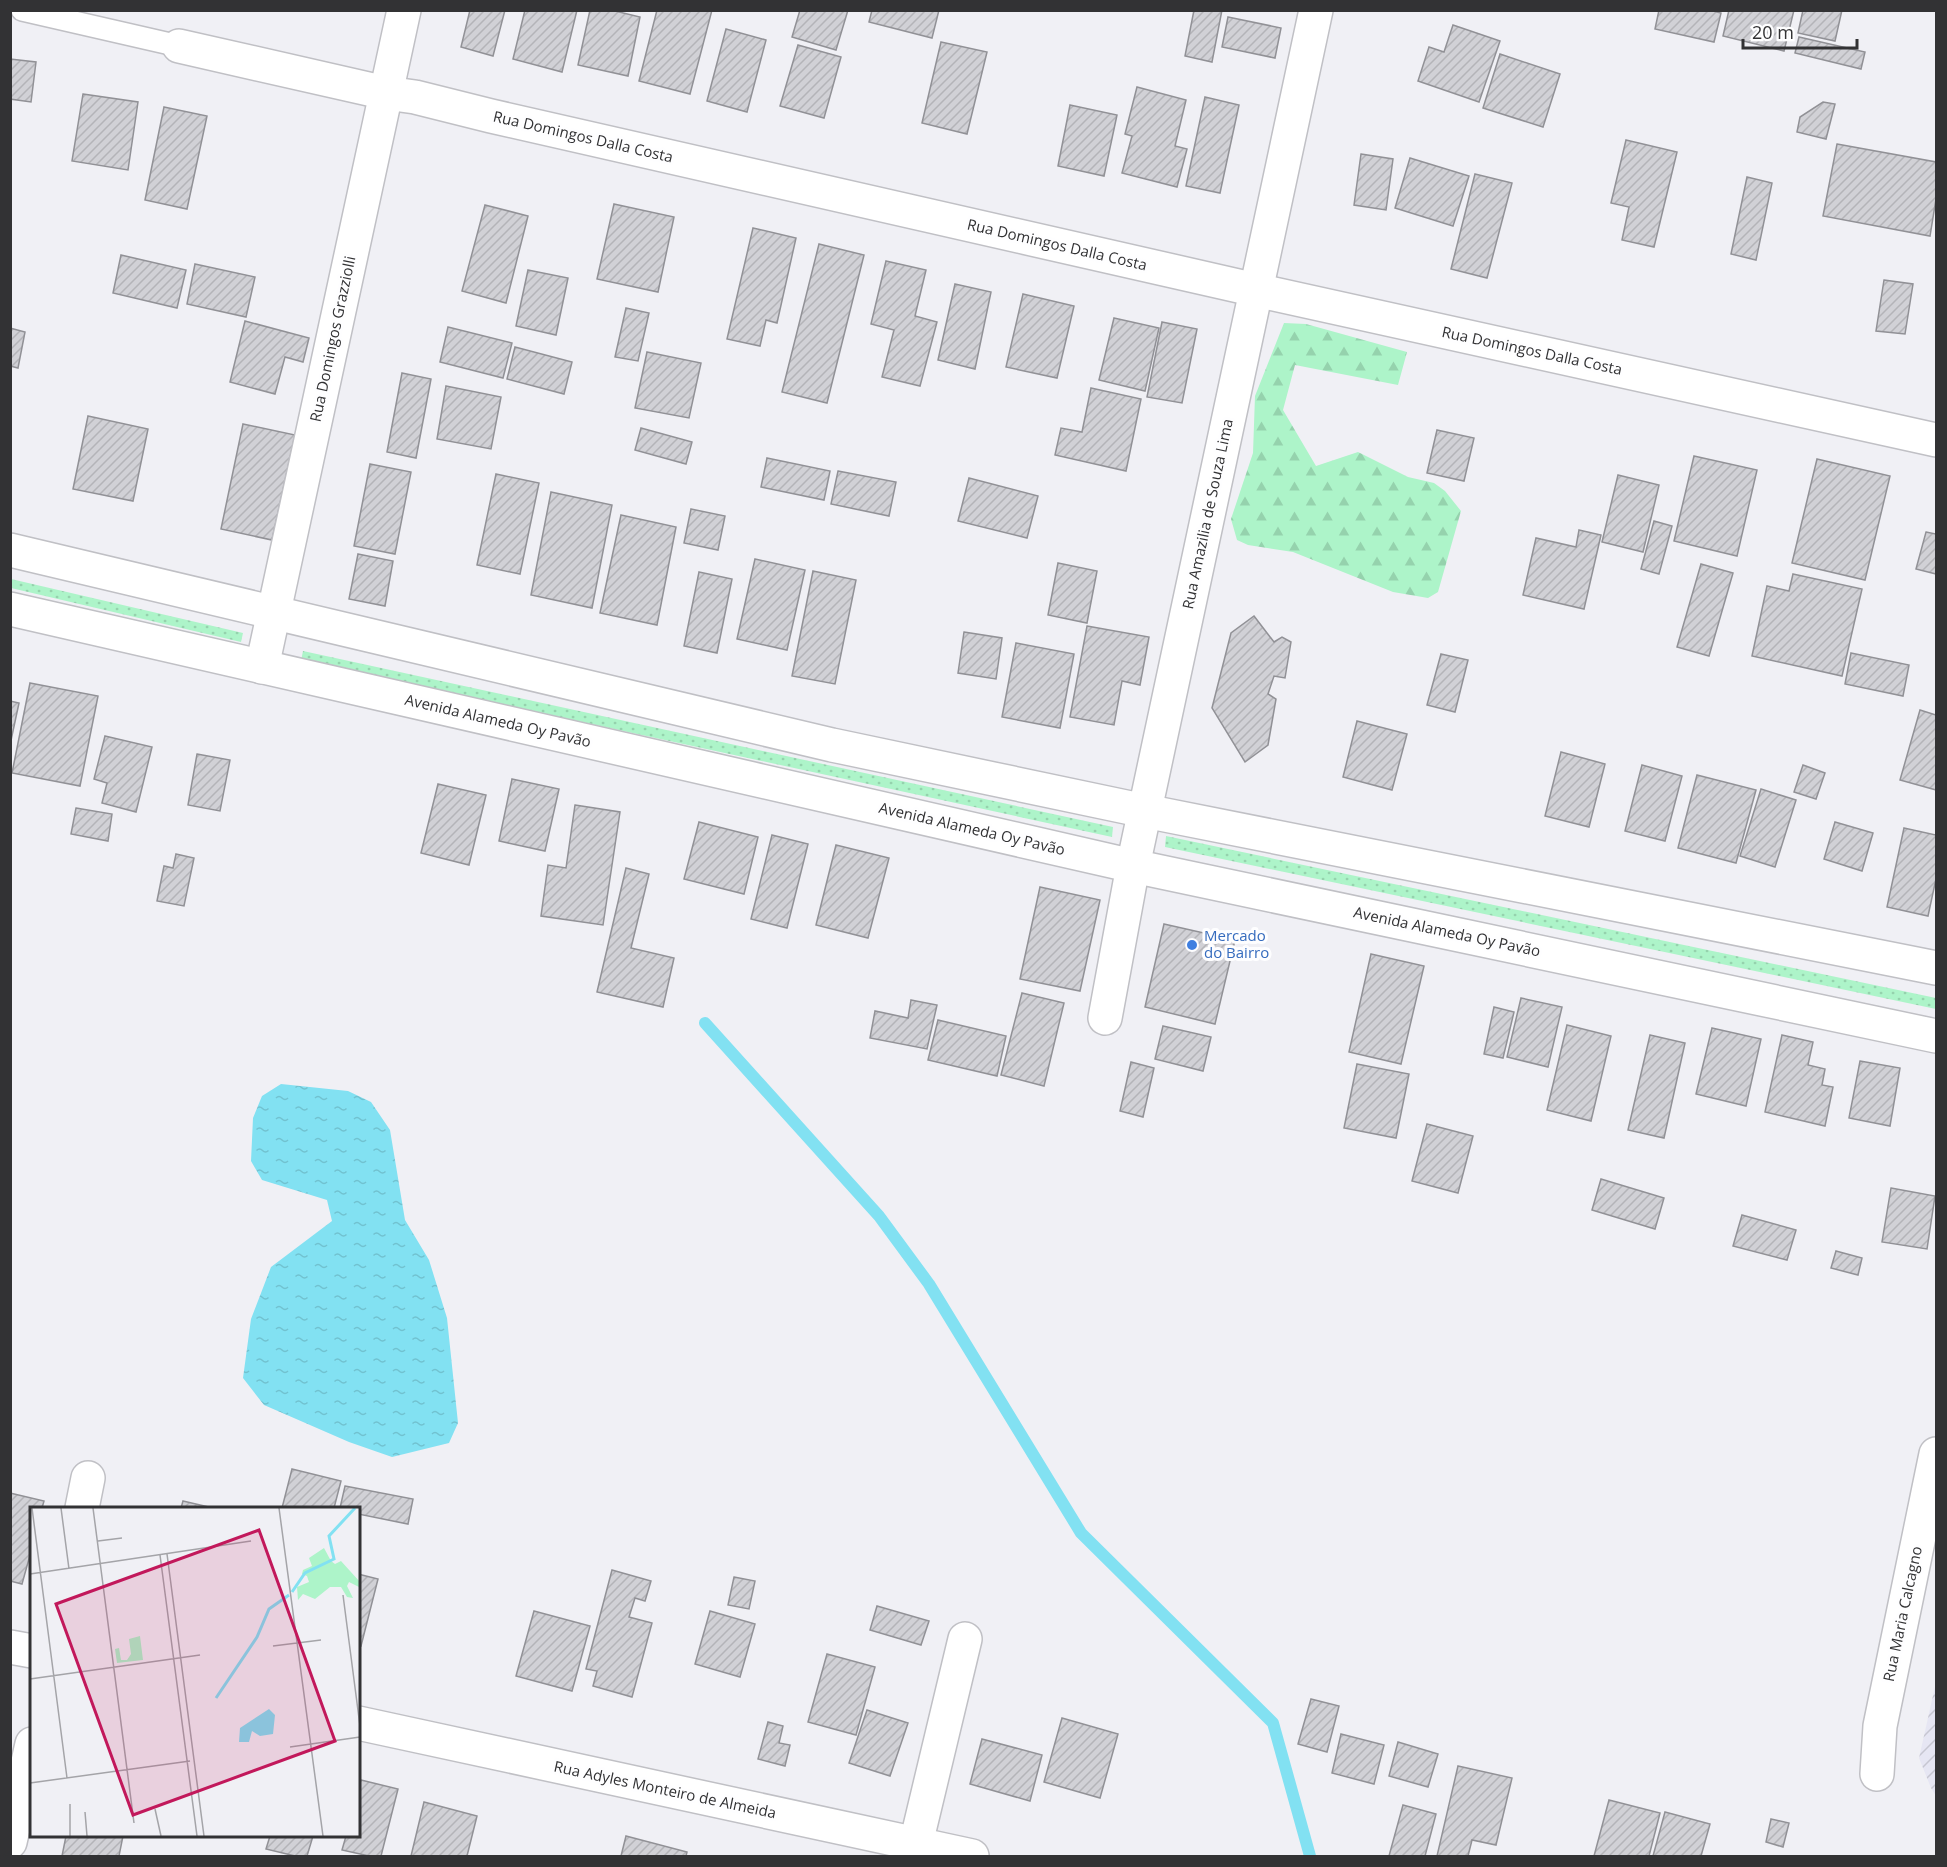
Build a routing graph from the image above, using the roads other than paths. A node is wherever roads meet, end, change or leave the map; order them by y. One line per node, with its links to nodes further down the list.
1 (22, 10): 4 (lane)
2 (404, 10): 5 (street, Rua Domingos Grazziolli)
3 (1316, 10): 6 (street, Rua Amazilia de Souza Lima)
4 (179, 46): 5 (street, Rua Domingos Dalla Costa)
5 (386, 93): 6 (street, Rua Domingos Dalla Costa); 10 (street, Rua Domingos Grazziolli)
6 (1256, 290): 7 (street, Rua Domingos Dalla Costa); 12 (street, Rua Amazilia de Souza Lima)
7 (1936, 440)
8 (10, 550): 10 (street)
9 (10, 609): 11 (street, Avenida Alameda Oy Pavão)
10 (274, 612): 11 (street, Rua Domingos Grazziolli); 12 (street)
11 (262, 667): 13 (street, Avenida Alameda Oy Pavão)
12 (1145, 812): 13 (street, Rua Amazilia de Souza Lima); 14 (street)
13 (1133, 866): 15 (street, Rua Amazilia de Souza Lima); 16 (street, Avenida Alameda Oy Pavão)
14 (1936, 968)
15 (1106, 1018)
16 (1936, 1036)
17 (1936, 1454): 23 (street, Rua Maria Calcagno)
18 (965, 1639): 25 (street)
19 (10, 1647): 20 (street)
20 (30, 1652)
21 (360, 1723): 25 (street, Rua Adyles Monteiro de Almeida)
22 (30, 1753): 24 (street)
23 (1877, 1774)
24 (10, 1842)
25 (915, 1850): 26 (street, Rua Adyles Monteiro de Almeida)
26 (972, 1857)

